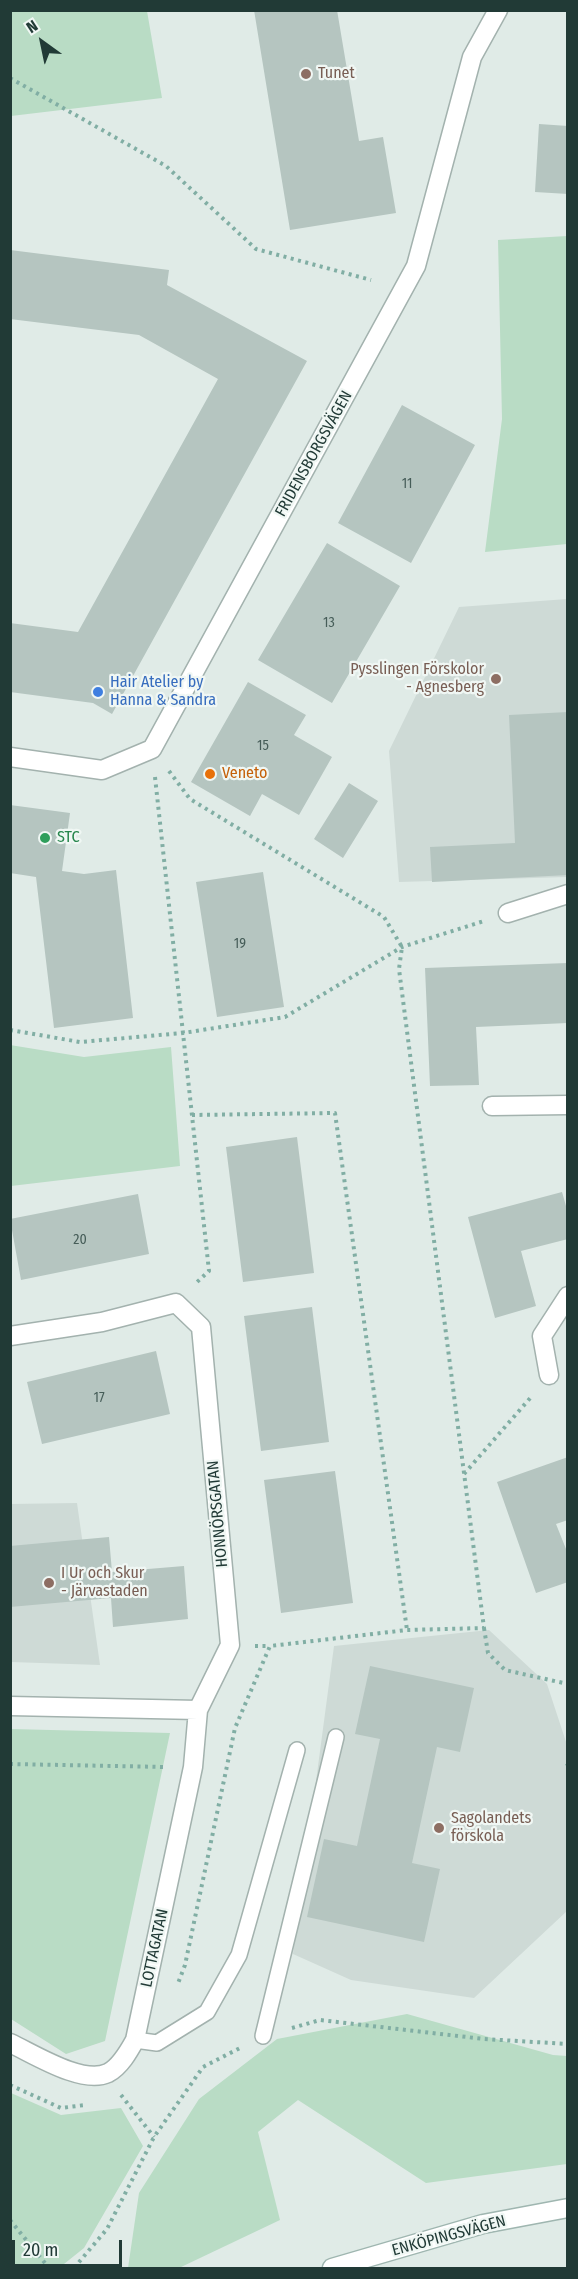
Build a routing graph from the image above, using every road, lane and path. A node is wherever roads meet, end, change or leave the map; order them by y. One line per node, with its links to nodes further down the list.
1 (498, 10): 4 (street, FRIDENSBORGSVÄGEN)
2 (10, 78): 3 (path)
3 (371, 280)
4 (152, 749): 5 (street); 8 (path); 10 (path)
5 (10, 757)
6 (567, 894): 7 (street)
7 (508, 913): 8 (path)
8 (402, 947): 10 (path); 18 (path)
9 (11, 1030): 10 (path)
10 (183, 1033): 13 (path)
11 (567, 1105): 12 (street)
12 (492, 1106)
13 (192, 1115): 15 (path); 20 (path)
14 (567, 1296): 17 (street)
15 (176, 1303): 16 (street); 23 (street, HONNÖRSGATAN)
16 (10, 1336)
17 (549, 1375): 18 (path)
18 (463, 1474): 19 (path)
19 (484, 1628): 20 (path); 21 (path)
20 (406, 1630): 28 (path)
21 (567, 1684)
22 (10, 1706): 23 (street)
23 (198, 1710): 27 (street, LOTTAGATAN)
24 (336, 1737): 29 (lane)
25 (297, 1750): 30 (lane)
26 (10, 1764): 27 (path)
27 (193, 1767): 30 (street, LOTTAGATAN)
28 (177, 1987)
29 (263, 2037): 32 (path); 36 (path)
30 (135, 2040): 33 (street, LOTTAGATAN)
31 (10, 2043): 33 (street)
32 (567, 2044)
33 (110, 2073): 35 (path)
34 (130, 2094): 35 (path)
35 (123, 2099): 36 (path)
36 (154, 2137): 40 (path)
37 (567, 2208): 41 (street, ENKÖPINGSVÄGEN)
38 (10, 2220): 39 (path)
39 (49, 2268)
40 (74, 2268)
41 (332, 2268)

